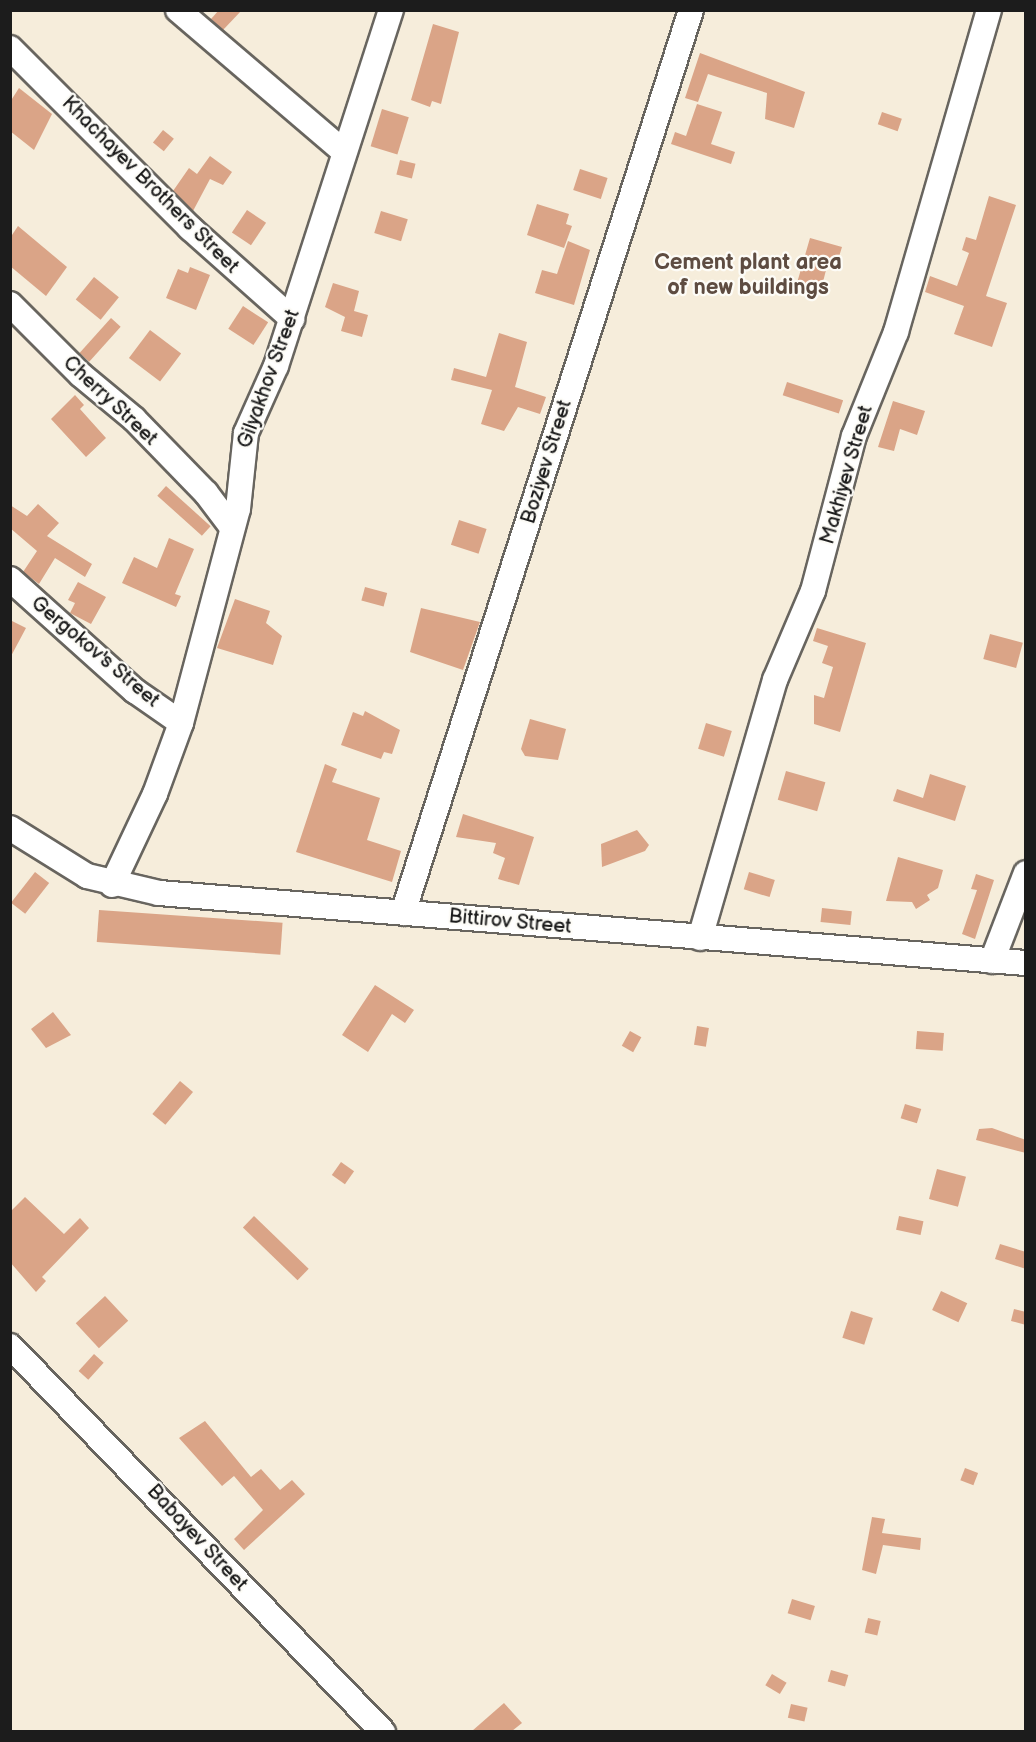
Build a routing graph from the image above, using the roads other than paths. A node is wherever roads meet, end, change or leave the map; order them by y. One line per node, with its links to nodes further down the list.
1 (178, 10): 6 (street)
2 (391, 10): 6 (street, Gilyakhov Street)
3 (691, 10): 15 (street, Boziyev Street)
4 (989, 10): 16 (street, Makhiyev Street)
5 (10, 48): 8 (street, Khachayev Brothers Street)
6 (344, 152): 8 (street, Gilyakhov Street)
7 (10, 304): 9 (street, Cherry Street)
8 (292, 319): 9 (street, Gilyakhov Street)
9 (231, 526): 11 (street, Gilyakhov Street)
10 (10, 579): 11 (street, Gergokov's Street)
11 (181, 723): 14 (street, Gilyakhov Street)
12 (10, 828): 14 (street, Bittirov Street)
13 (1026, 873): 17 (street)
14 (112, 885): 15 (street, Bittirov Street)
15 (403, 913): 16 (street, Bittirov Street)
16 (700, 938): 17 (street, Bittirov Street)
17 (992, 961): 18 (street, Bittirov Street)
18 (1026, 963)
19 (10, 1346): 20 (street, Babayev Street)
20 (382, 1731)

